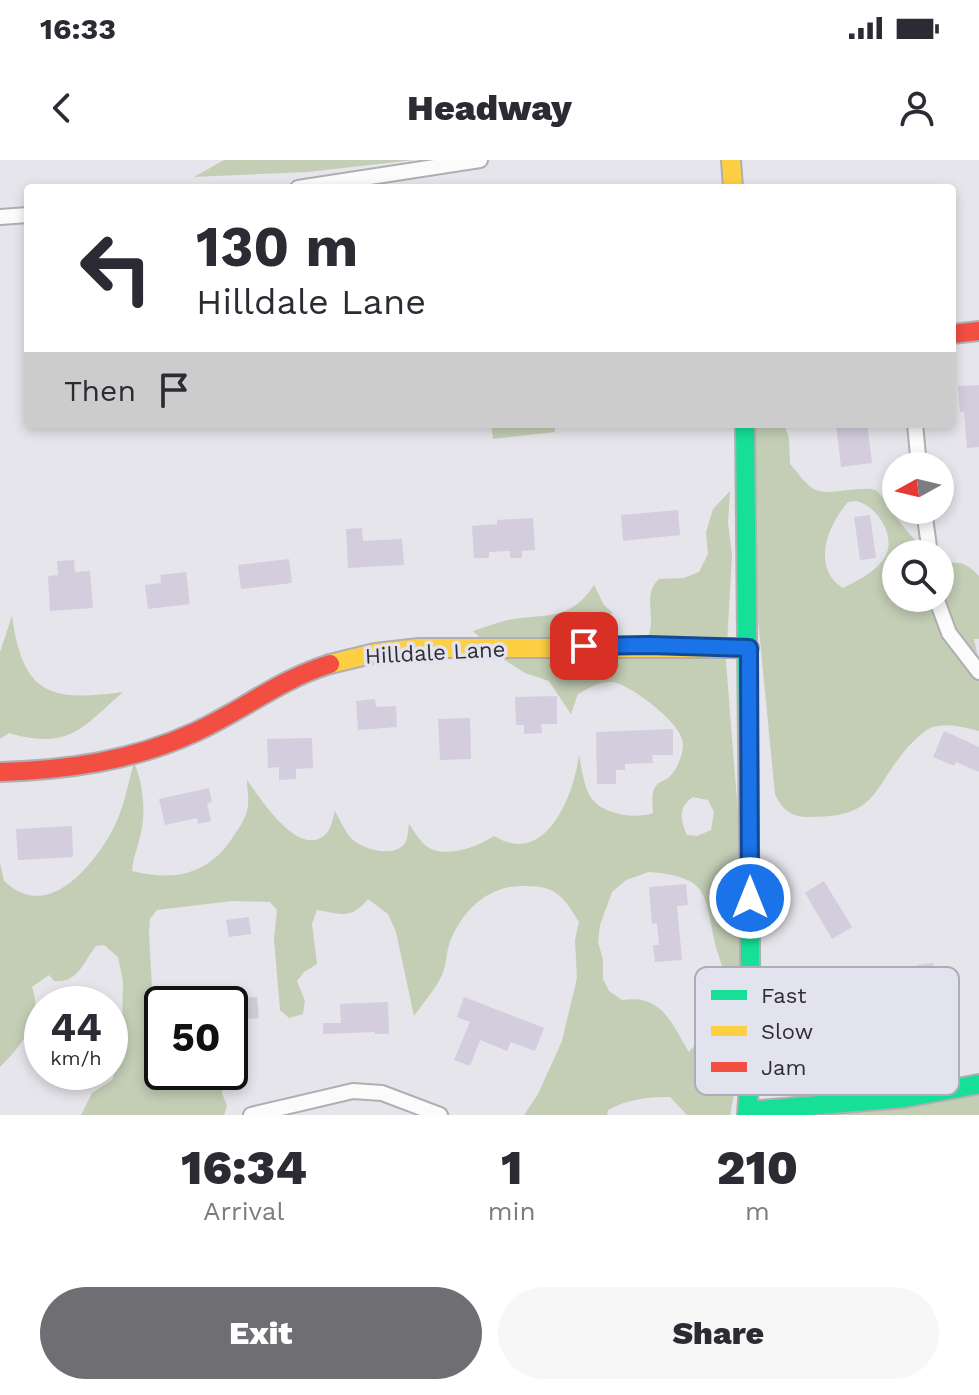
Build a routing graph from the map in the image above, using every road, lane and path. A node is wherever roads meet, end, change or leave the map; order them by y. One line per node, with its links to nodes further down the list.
1 (480, 160): 3 (street)
2 (731, 160): 4 (street)
3 (324, 184)
4 (733, 184)
5 (24, 215): 6 (street)
6 (0, 217)
7 (979, 331): 8 (street)
8 (956, 334)
9 (745, 428): 13 (street)
10 (915, 428): 11 (street)
11 (918, 452)
12 (941, 612): 14 (street)
13 (749, 648): 15 (street, Hilldale Lane); 16 (street)
14 (979, 672)
15 (0, 772)
16 (751, 967)
17 (979, 1084): 18 (street)
18 (959, 1089)
19 (932, 1095): 20 (street)
20 (748, 1113)
21 (256, 1114): 22 (street)
22 (440, 1115)

